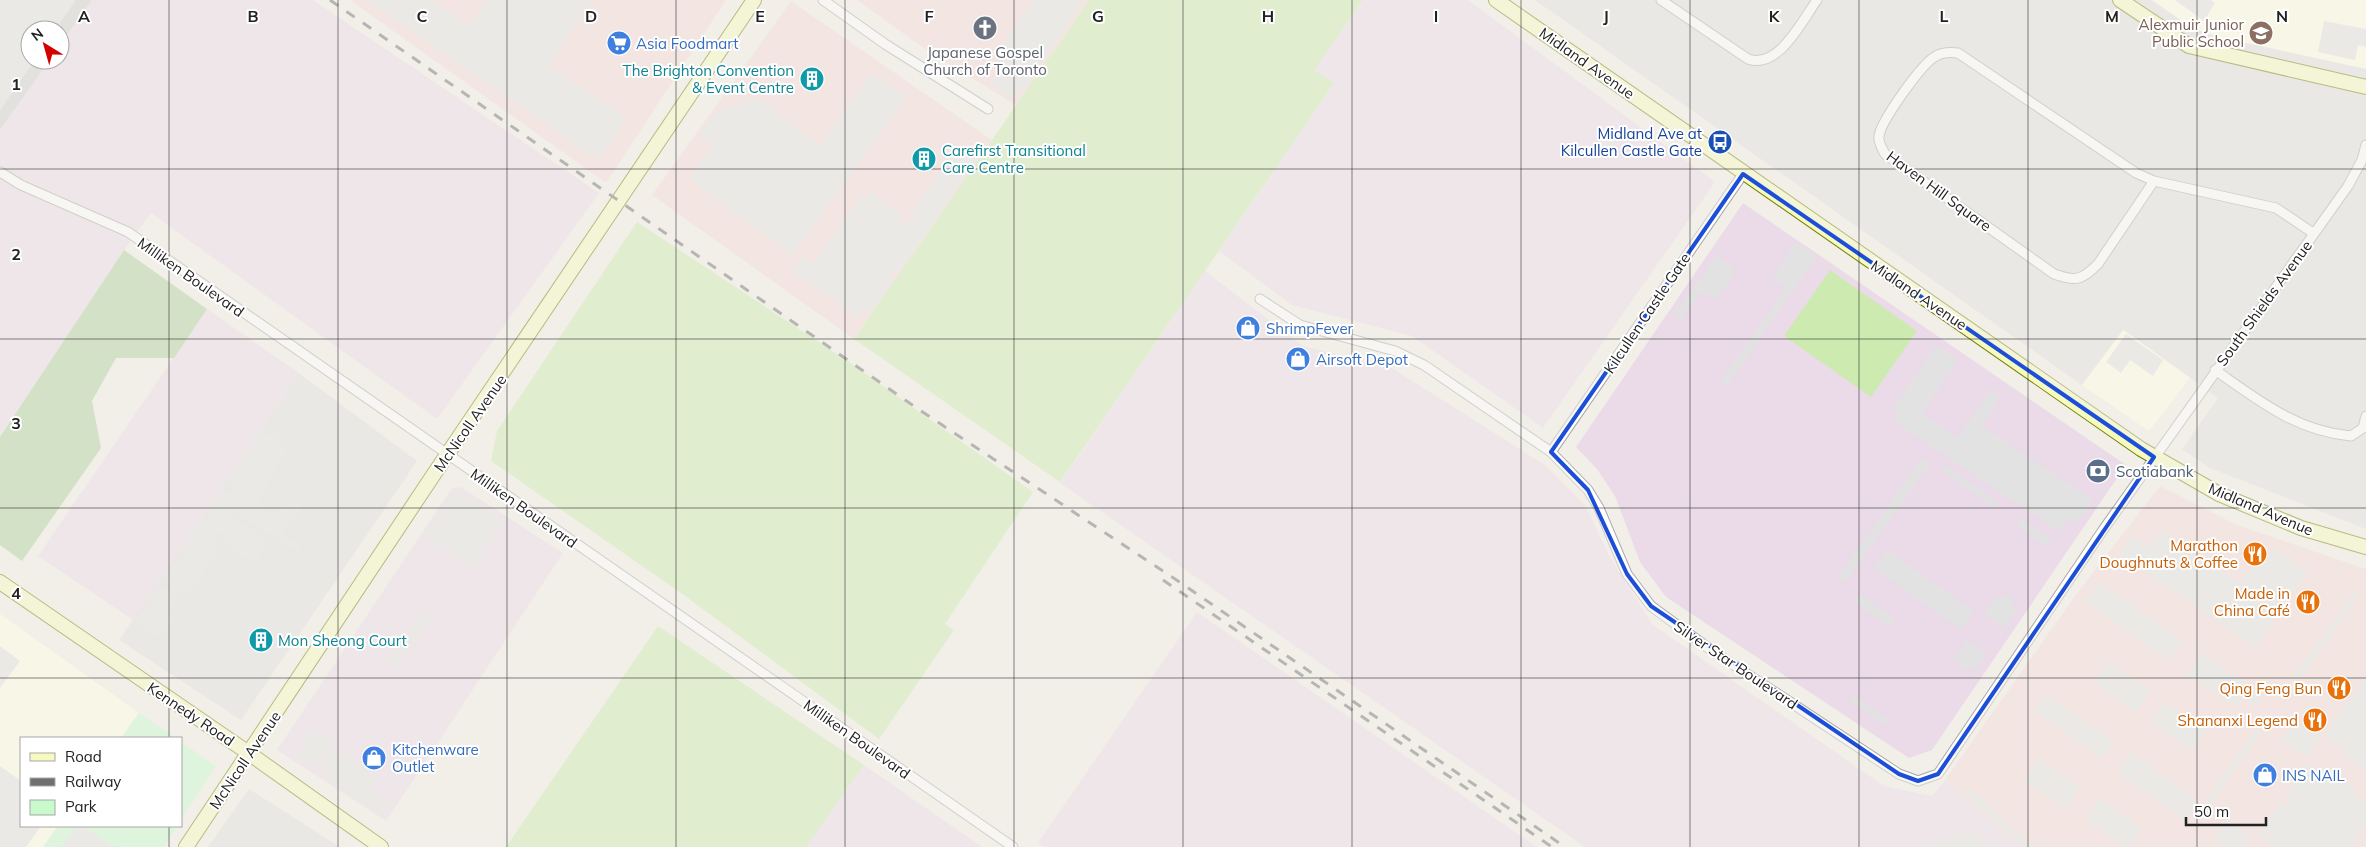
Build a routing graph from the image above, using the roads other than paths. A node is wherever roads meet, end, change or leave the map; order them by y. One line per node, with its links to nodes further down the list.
1 (754, 0): 18 (main road, McNicoll Avenue)
2 (823, 0): 8 (street)
3 (1496, 0): 11 (main road, Midland Avenue)
4 (1661, 0): 5 (street)
5 (1817, 0)
6 (2120, 0): 7 (main road)
7 (2366, 87)
8 (988, 108)
9 (2366, 144): 13 (street, South Shields Avenue)
10 (0, 172): 18 (street, Milliken Boulevard)
11 (1744, 174): 17 (street, Kilcullen Castle Gate); 19 (main road, Midland Avenue)
12 (2154, 181): 12 (street, Haven Hill Square); 13 (street, Haven Hill Square)
13 (2314, 233): 15 (street, South Shields Avenue)
14 (1260, 299): 17 (street, Silver Star Boulevard)
15 (2215, 370): 16 (street); 19 (street, South Shields Avenue)
16 (2366, 416)
17 (1551, 452): 19 (street, Silver Star Boulevard)
18 (448, 455): 22 (main road, McNicoll Avenue); 25 (street, Milliken Boulevard)
19 (2154, 458): 20 (main road, Midland Avenue)
20 (2366, 546)
21 (0, 582): 22 (main road, Kennedy Road)
22 (250, 754): 23 (main road, McNicoll Avenue); 24 (main road, Kennedy Road)
23 (186, 847)
24 (381, 847)
25 (1013, 847)

